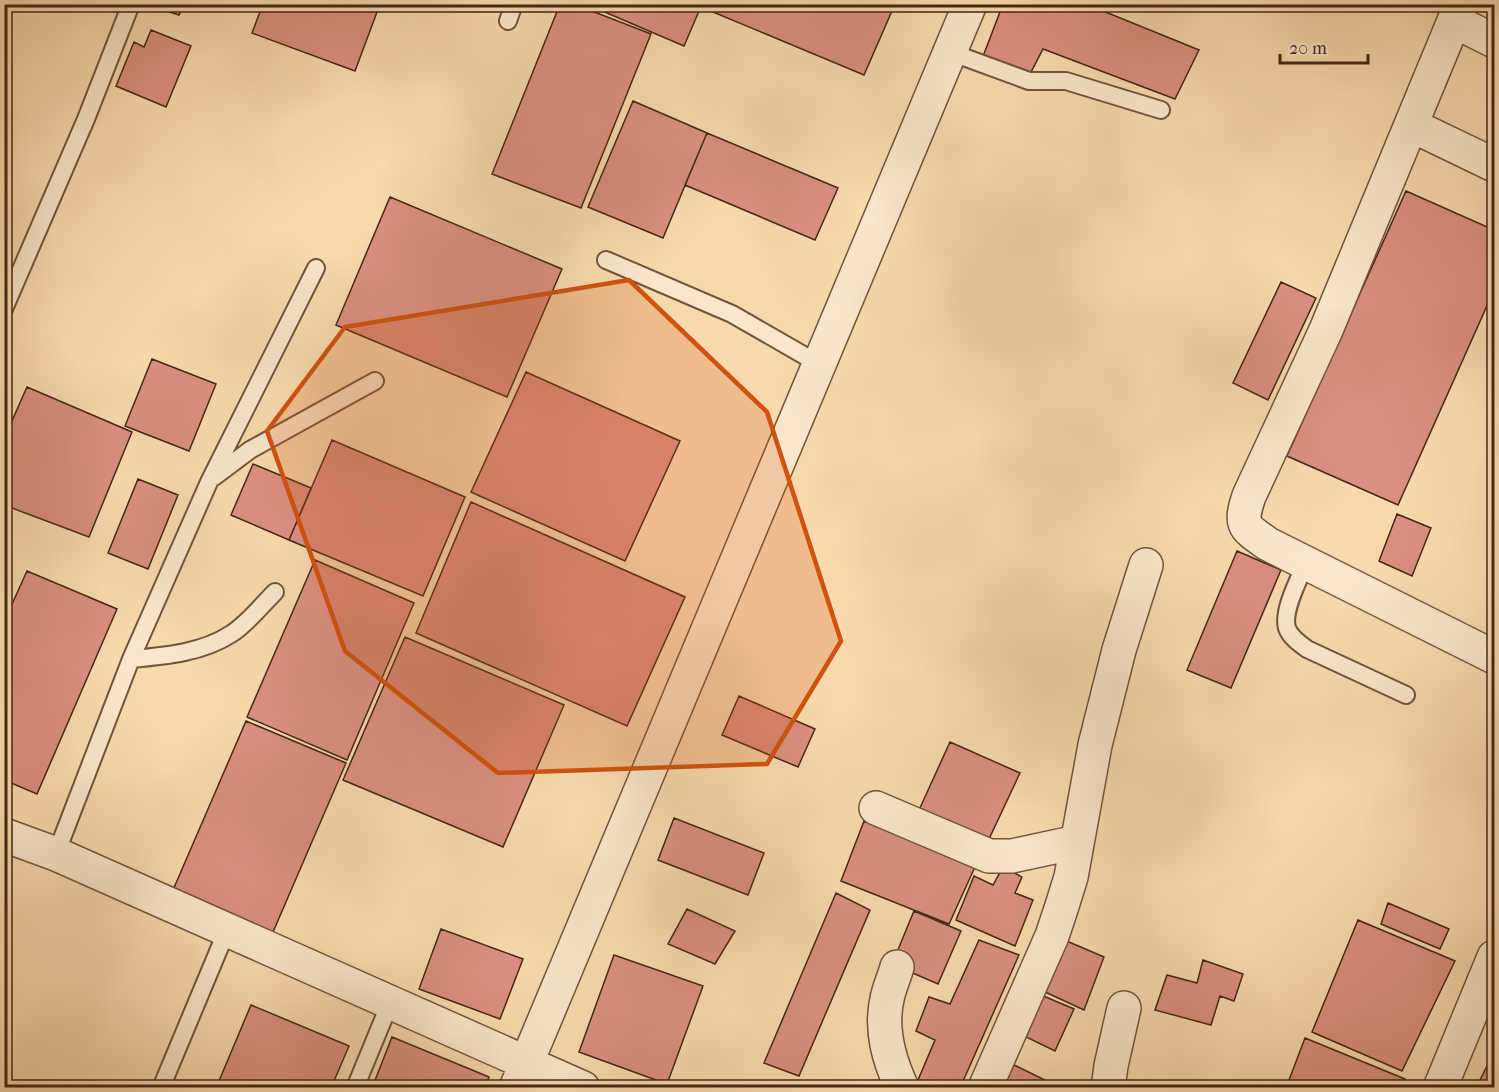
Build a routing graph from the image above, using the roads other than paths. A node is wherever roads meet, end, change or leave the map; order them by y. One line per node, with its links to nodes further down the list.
1 (514, 4): 5 (lane)
2 (970, 4): 7 (street)
3 (129, 5): 13 (lane)
4 (1457, 13): 6 (street); 9 (street)
5 (508, 21)
6 (1494, 40)
7 (950, 52): 8 (lane); 14 (street)
8 (1161, 110)
9 (1411, 125): 10 (street); 17 (street)
10 (1494, 165)
11 (606, 260): 14 (lane)
12 (316, 268): 16 (lane)
13 (4, 309)
14 (819, 364): 32 (street)
15 (375, 381): 16 (lane)
16 (209, 482): 21 (lane)
17 (1306, 563): 20 (street); 22 (lane)
18 (1146, 565): 25 (street)
19 (275, 592): 21 (lane)
20 (1494, 657)
21 (131, 659): 26 (lane)
22 (1406, 695)
23 (876, 808): 25 (street)
24 (4, 835): 26 (street)
25 (1077, 842): 37 (street)
26 (56, 854): 27 (street)
27 (227, 930): 30 (street); 33 (lane)
28 (1494, 957): 39 (street)
29 (897, 967): 36 (street)
30 (390, 1003): 32 (street); 34 (lane)
31 (1124, 1008): 38 (street)
32 (521, 1075): 35 (street)
33 (161, 1088)
34 (355, 1088)
35 (583, 1088)
36 (902, 1088)
37 (985, 1088)
38 (1108, 1088)
39 (1440, 1088)

